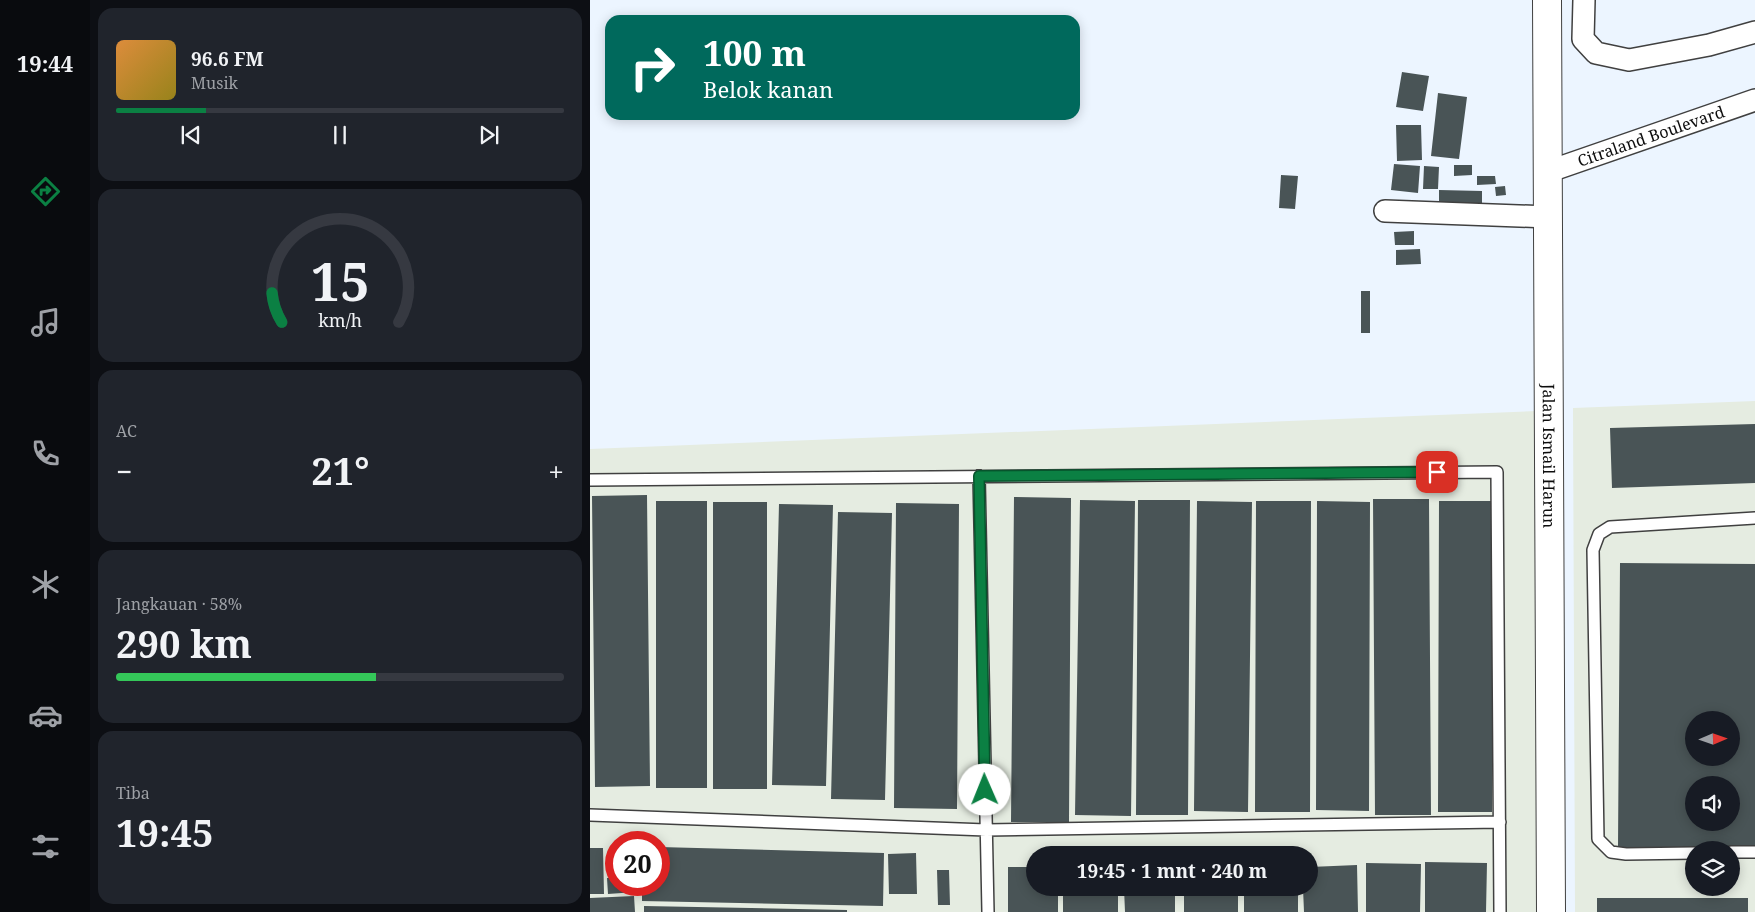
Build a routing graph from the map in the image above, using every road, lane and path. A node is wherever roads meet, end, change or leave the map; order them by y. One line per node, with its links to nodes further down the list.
1 (1546, 0): 5 (street, Jalan Ismail Harun)
2 (1584, 0): 3 (street)
3 (1755, 32)
4 (1755, 100): 5 (street, Citraland Boulevard)
5 (1547, 172): 7 (street, Jalan Ismail Harun)
6 (1385, 211): 7 (street)
7 (1548, 217): 19 (street, Jalan Ismail Harun)
8 (979, 476): 9 (lane); 12 (lane); 13 (lane)
9 (590, 480)
10 (1755, 518): 16 (lane)
11 (590, 815): 13 (lane)
12 (1500, 822): 13 (lane); 18 (lane)
13 (986, 830): 17 (lane)
14 (1740, 852): 15 (lane)
15 (1755, 852)
16 (1685, 853)
17 (988, 912)
18 (1500, 912)
19 (1551, 912)

